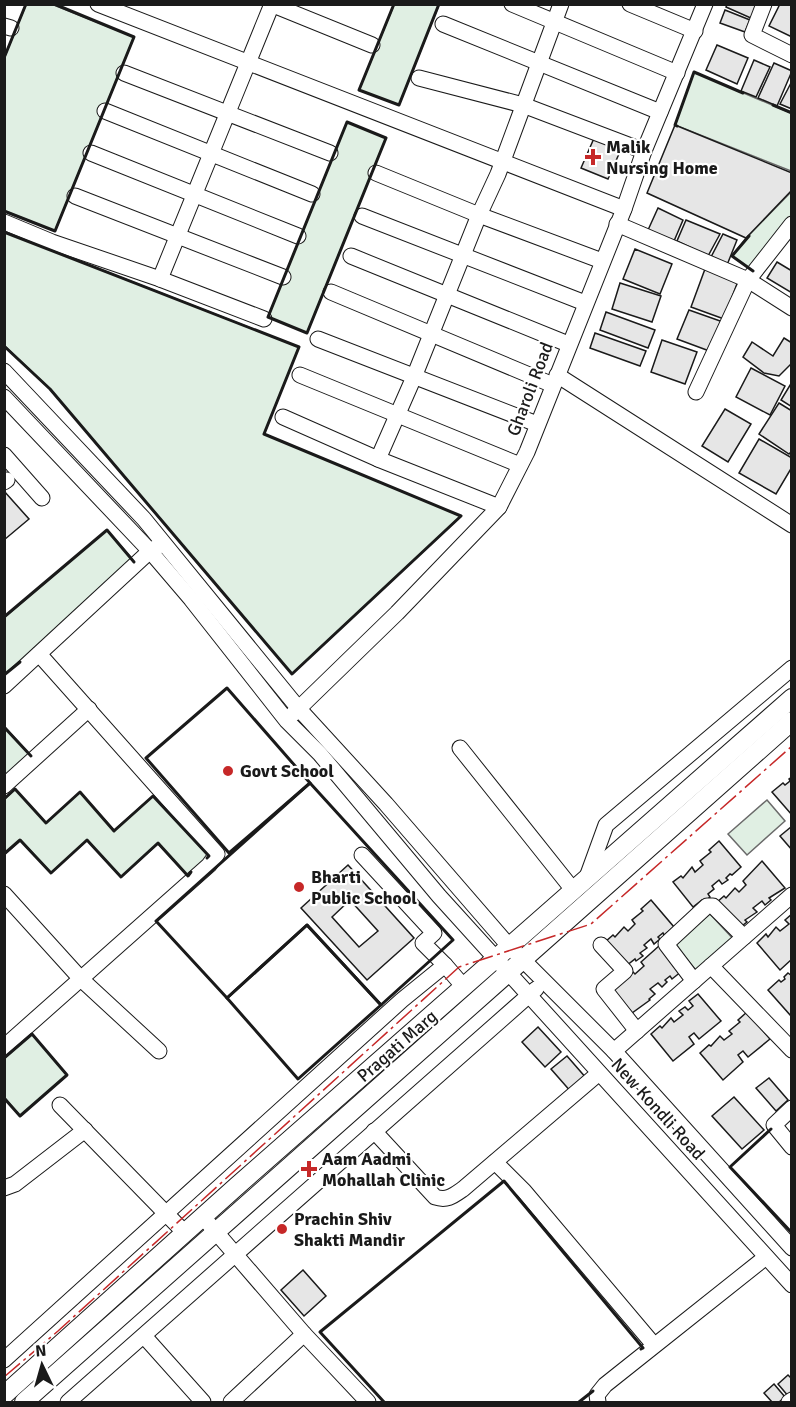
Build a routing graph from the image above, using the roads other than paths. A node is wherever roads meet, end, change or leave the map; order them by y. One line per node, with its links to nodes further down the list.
1 (98, 4): 13 (street)
2 (512, 4): 8 (street)
3 (561, 4): 8 (street)
4 (630, 4): 10 (street)
5 (705, 4): 10 (street, Gharoli Road)
6 (764, 4): 12 (street)
7 (271, 5): 11 (street); 13 (street)
8 (555, 22): 14 (street); 16 (street)
9 (443, 24): 14 (street)
10 (695, 31): 16 (street, Gharoli Road)
11 (372, 45)
12 (792, 55)
13 (248, 63): 21 (street); 26 (street)
14 (539, 64): 18 (street); 20 (street)
15 (124, 73): 21 (street)
16 (677, 73): 20 (street, Gharoli Road)
17 (419, 78): 18 (street)
18 (523, 105): 22 (street); 26 (street)
19 (105, 111): 25 (street)
20 (660, 112): 22 (street, Gharoli Road)
21 (228, 113): 24 (street); 25 (street)
22 (644, 151): 31 (street, Gharoli Road)
23 (91, 153): 29 (street)
24 (330, 153)
25 (212, 154): 28 (street); 29 (street)
26 (502, 162): 31 (street); 32 (street)
27 (376, 173): 32 (street)
28 (312, 194)
29 (195, 195): 37 (street); 38 (street)
30 (75, 196): 37 (street)
31 (624, 209): 36 (street, Gharoli Road)
32 (479, 215): 39 (street); 41 (street)
33 (362, 216): 39 (street)
34 (4, 222): 43 (street)
35 (792, 224): 44 (street)
36 (617, 225): 41 (street, Gharoli Road); 44 (street)
37 (178, 236): 42 (street); 43 (street)
38 (298, 237)
39 (464, 255): 46 (street); 47 (street)
40 (351, 256): 46 (street)
41 (602, 261): 47 (street, Gharoli Road)
42 (283, 277)
43 (160, 279): 49 (street)
44 (748, 280): 48 (street); 57 (street)
45 (331, 292): 50 (street)
46 (447, 294): 50 (street); 52 (street)
47 (585, 303): 52 (street, Gharoli Road)
48 (792, 308)
49 (264, 319)
50 (430, 335): 55 (street); 56 (street)
51 (318, 339): 55 (street)
52 (568, 344): 56 (street, Gharoli Road)
53 (4, 371): 68 (street, New Kondli Road)
54 (300, 375): 59 (street)
55 (414, 377): 59 (street); 61 (street)
56 (555, 380): 61 (street, Gharoli Road); 67 (street)
57 (696, 392)
58 (4, 397): 69 (street, New Kondli Road)
59 (398, 415): 63 (street); 64 (street)
60 (283, 417): 63 (street)
61 (537, 424): 64 (street, Gharoli Road)
62 (4, 455): 65 (street)
63 (378, 459): 66 (street)
64 (520, 465): 66 (street, Gharoli Road)
65 (42, 498)
66 (499, 507): 75 (street, Gharoli Road)
67 (792, 525)
68 (165, 543): 69 (street); 75 (street, New Kondli Road)
69 (150, 552): 70 (street); 76 (street, New Kondli Road)
70 (39, 654): 72 (street); 74 (street)
71 (792, 668): 81 (street)
72 (4, 686)
73 (792, 698): 81 (main road, Pragati Marg)
74 (89, 709): 79 (street); 92 (street)
75 (299, 709): 76 (street, Gharoli Road); 86 (street, New Kondli Road)
76 (287, 720): 87 (street, New Kondli Road)
77 (792, 721): 88 (main road, Pragati Marg)
78 (460, 748): 81 (street)
79 (4, 786)
80 (362, 855): 89 (street)
81 (580, 885): 86 (main road, Pragati Marg)
82 (792, 894): 84 (street)
83 (5, 897): 92 (street)
84 (744, 937): 90 (street); 94 (street)
85 (601, 945): 97 (street)
86 (509, 946): 87 (main road, Pragati Marg); 88 (street, New Kondli Road)
87 (496, 959): 91 (street, New Kondli Road); 95 (main road, Pragati Marg)
88 (523, 960): 91 (main road, Pragati Marg); 93 (street, New Kondli Road)
89 (446, 965): 95 (street); 110 (street)
90 (711, 966): 94 (street); 98 (street)
91 (509, 973): 96 (street, New Kondli Road); 112 (main road, Pragati Marg)
92 (81, 979): 99 (street); 100 (street)
93 (546, 981): 96 (street); 101 (street, New Kondli Road)
94 (694, 981): 97 (street)
95 (464, 987): 111 (main road, Pragati Marg)
96 (529, 995): 102 (street, New Kondli Road); 106 (street)
97 (637, 1031): 101 (street)
98 (788, 1040)
99 (6, 1042)
100 (159, 1051)
101 (614, 1051): 114 (street, New Kondli Road)
102 (599, 1073): 108 (street); 116 (street, New Kondli Road)
103 (60, 1105): 105 (street)
104 (792, 1108): 107 (street)
105 (85, 1130): 109 (street); 110 (street)
106 (375, 1131): 108 (street); 115 (street)
107 (792, 1147)
108 (495, 1162): 120 (street)
109 (4, 1188)
110 (167, 1212): 113 (street); 121 (street)
111 (203, 1217): 112 (street); 113 (main road, Pragati Marg)
112 (216, 1232): 115 (street); 123 (main road, Pragati Marg)
113 (185, 1233): 122 (main road, Pragati Marg)
114 (792, 1248)
115 (236, 1254): 118 (street); 119 (street)
116 (766, 1257): 117 (street, New Kondli Road); 120 (street)
117 (792, 1285)
118 (304, 1334): 126 (street); 127 (street)
119 (144, 1336): 124 (street); 125 (street)
120 (654, 1345): 128 (street)
121 (4, 1360)
122 (4, 1395)
123 (24, 1402)
124 (68, 1402)
125 (203, 1402)
126 (231, 1402)
127 (368, 1402)
128 (598, 1402)

